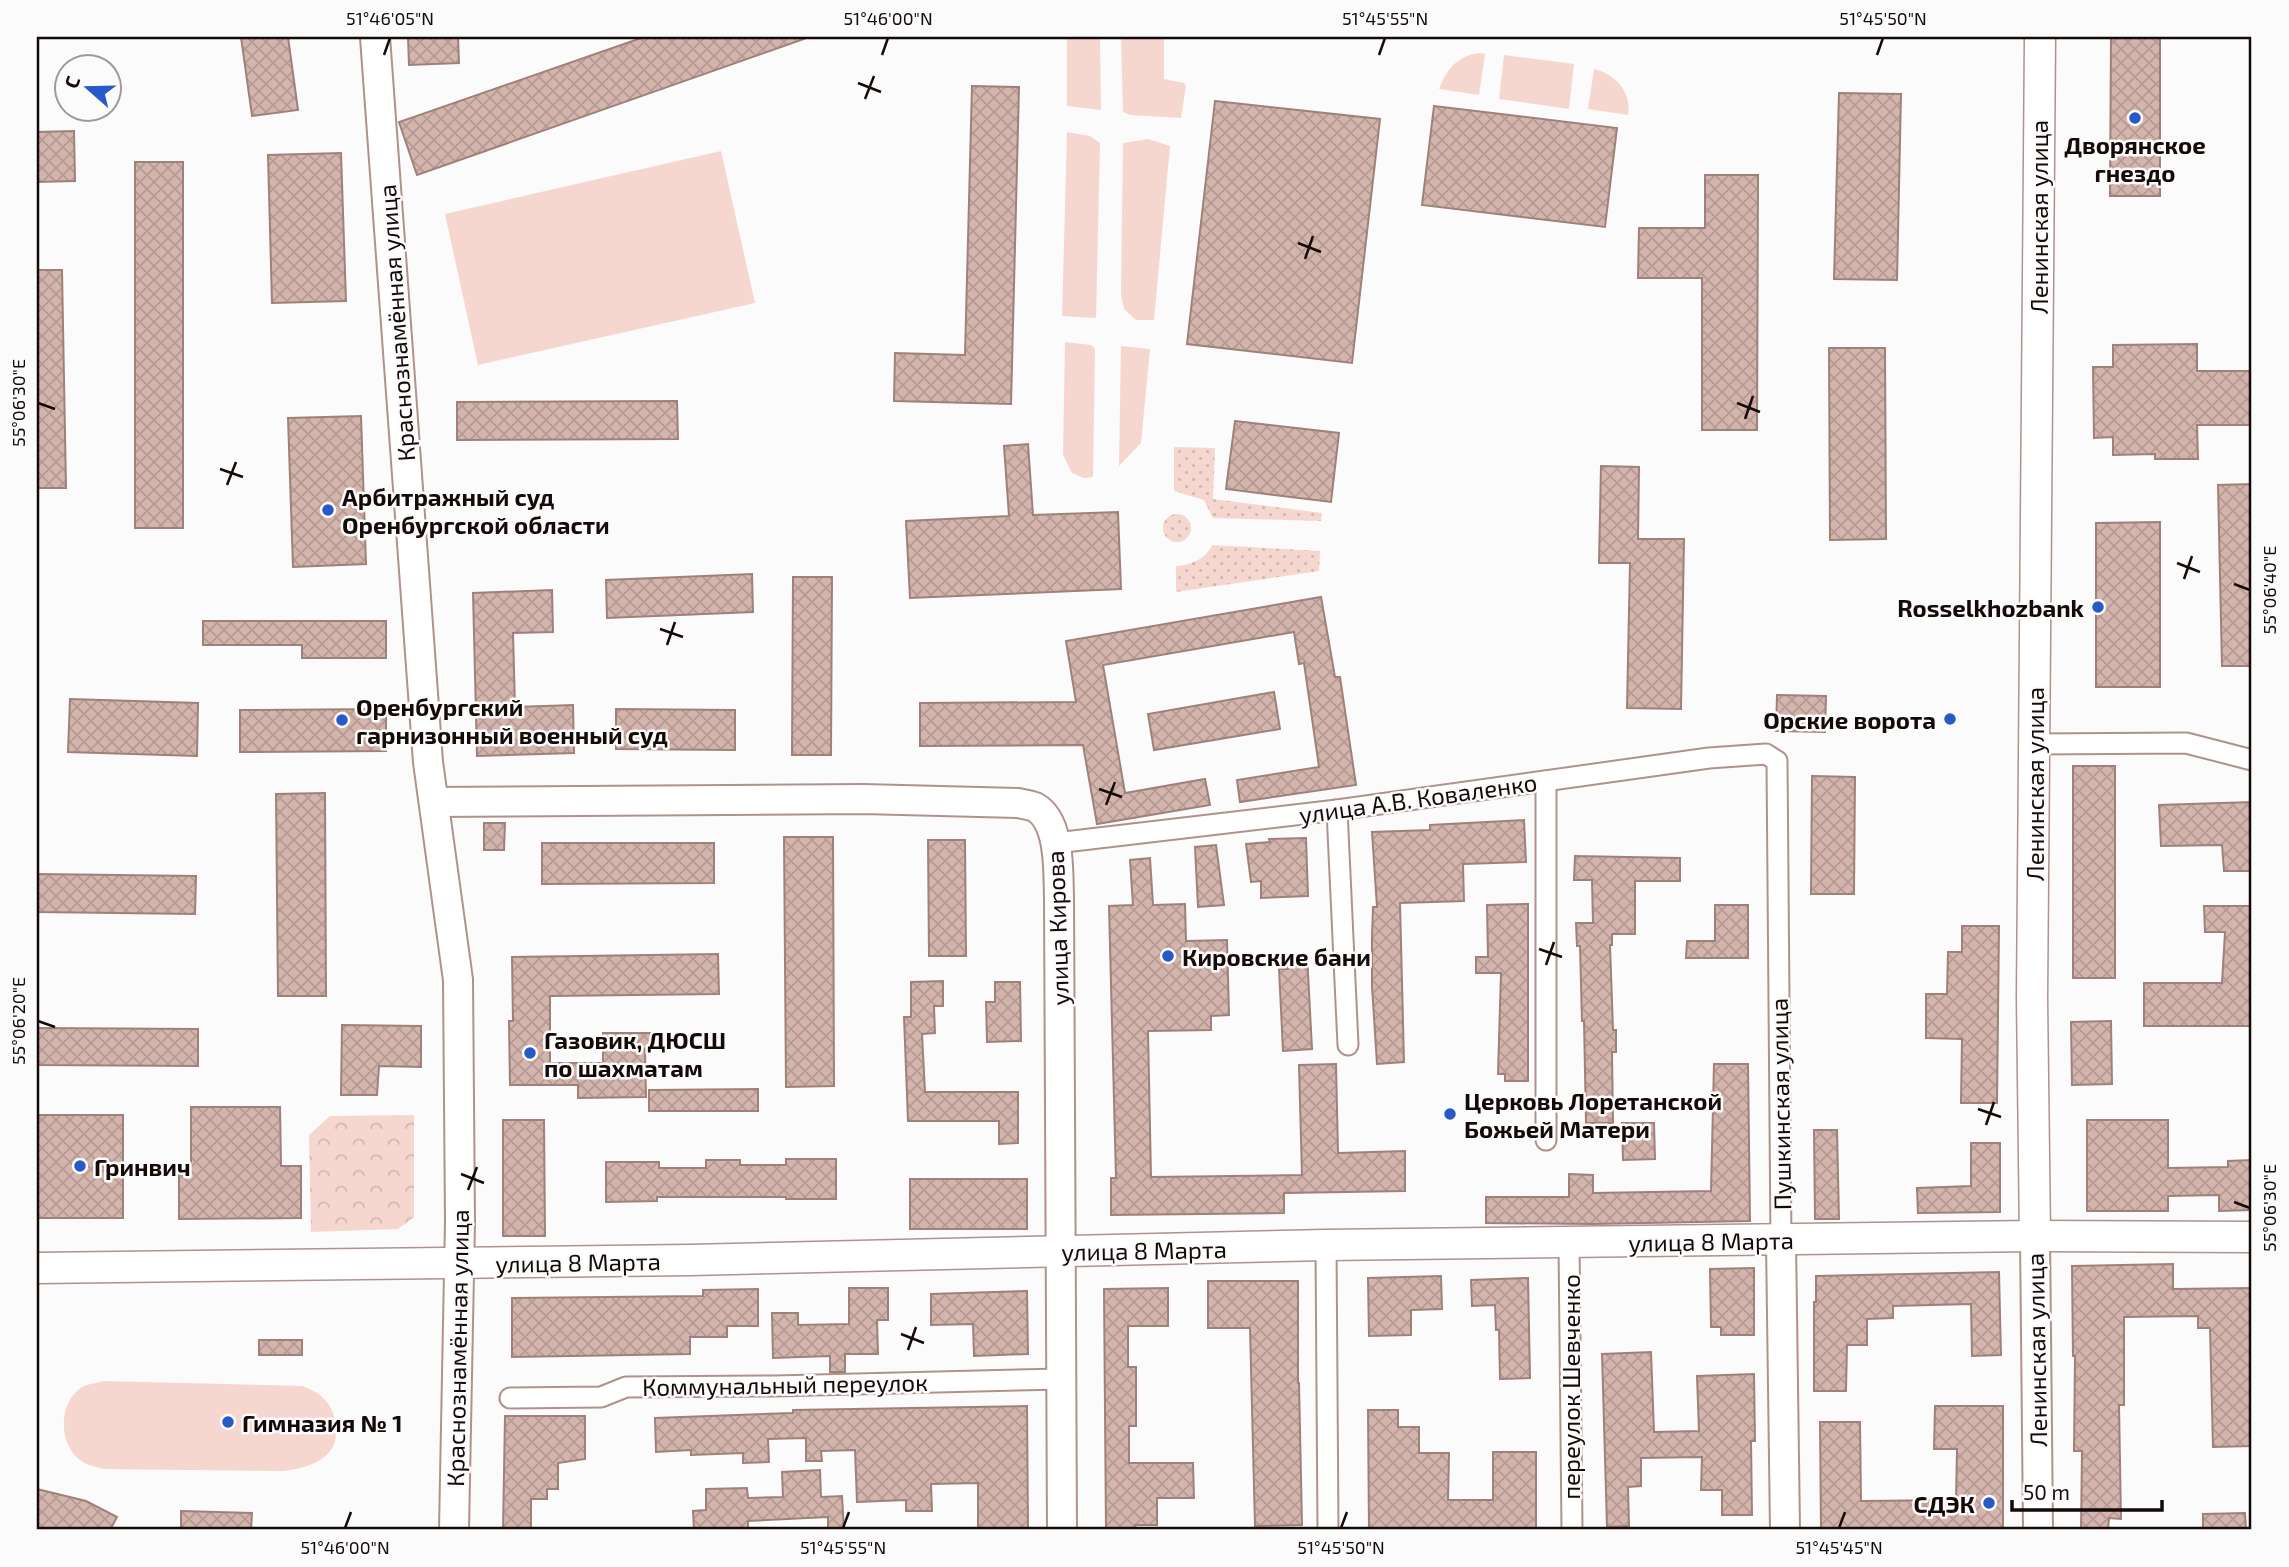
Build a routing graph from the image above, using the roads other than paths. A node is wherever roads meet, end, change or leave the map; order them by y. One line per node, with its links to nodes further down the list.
1 (375, 37): 7 (main road, Краснознамённая улица)
2 (2040, 37): 3 (main road, Ленинская улица)
3 (2034, 744): 4 (street); 12 (main road, Ленинская улица)
4 (2252, 760)
5 (1777, 761): 6 (street, улица А.В. Коваленко); 14 (street, Пушкинская улица)
6 (1546, 781): 8 (street, улица А.В. Коваленко); 11 (street)
7 (434, 802): 9 (main road, улица Кирова); 18 (main road, Краснознамённая улица)
8 (1337, 810): 9 (street, улица А.В. Коваленко); 10 (street)
9 (1056, 844): 17 (main road, улица Кирова)
10 (1348, 1045)
11 (1546, 1140)
12 (2035, 1236): 13 (main road, улица 8 Марта); 14 (main road, улица 8 Марта); 27 (main road, Ленинская улица)
13 (2252, 1237)
14 (1781, 1241): 15 (main road, улица 8 Марта); 26 (main road, Пушкинская улица)
15 (1569, 1243): 16 (main road, улица 8 Марта); 25 (street, переулок Шевченко)
16 (1326, 1245): 17 (main road, улица 8 Марта); 24 (street)
17 (1060, 1252): 18 (main road, улица 8 Марта); 20 (main road, улица Кирова)
18 (459, 1263): 19 (main road, улица 8 Марта); 22 (main road, Краснознамённая улица)
19 (37, 1268)
20 (1061, 1378): 21 (street, Коммунальный переулок); 23 (main road, улица Кирова)
21 (510, 1398)
22 (454, 1530)
23 (1062, 1530)
24 (1328, 1530)
25 (1572, 1530)
26 (1785, 1530)
27 (2038, 1530)

